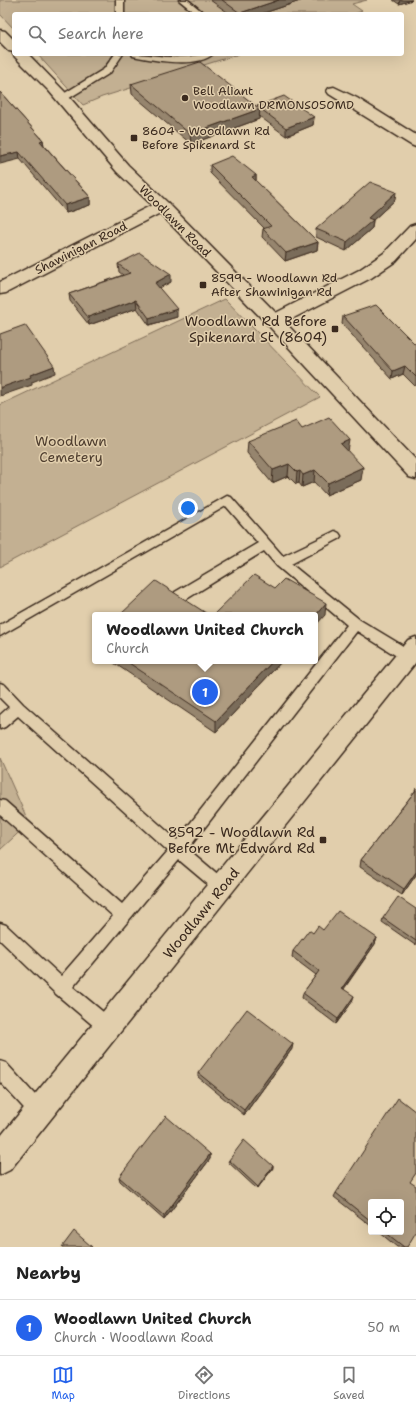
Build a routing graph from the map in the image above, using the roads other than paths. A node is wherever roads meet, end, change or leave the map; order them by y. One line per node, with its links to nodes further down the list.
1 (120, 0): 3 (lane)
2 (183, 0): 4 (lane)
3 (120, 12)
4 (198, 12)
5 (0, 34): 6 (street)
6 (12, 46)
7 (22, 56): 12 (street, Woodlawn Road)
8 (117, 56): 12 (lane)
9 (146, 56): 10 (lane)
10 (204, 56)
11 (334, 91): 13 (street)
12 (63, 98): 14 (street, Woodlawn Road)
13 (416, 142)
14 (162, 206): 16 (street, Shawinigan Road); 17 (street, Woodlawn Road)
15 (416, 229): 17 (street)
16 (0, 289)
17 (274, 321): 18 (street, Woodlawn Road)
18 (416, 472)
19 (335, 536): 21 (lane)
20 (266, 544): 21 (lane); 22 (lane); 24 (lane)
21 (281, 563): 23 (lane)
22 (180, 596)
23 (355, 624): 25 (lane); 30 (lane)
24 (0, 631)
25 (412, 651): 31 (street, Woodlawn Road)
26 (0, 689): 27 (lane)
27 (18, 708): 28 (lane); 30 (lane)
28 (0, 723)
29 (0, 806): 32 (lane)
30 (178, 850): 31 (lane); 32 (lane)
31 (222, 887): 35 (street, Woodlawn Road)
32 (123, 915): 34 (lane)
33 (0, 930): 34 (lane)
34 (62, 988): 35 (lane)
35 (108, 1027): 37 (street, Woodlawn Road)
36 (0, 1069): 37 (lane)
37 (39, 1112): 38 (street, Woodlawn Road)
38 (0, 1160)

